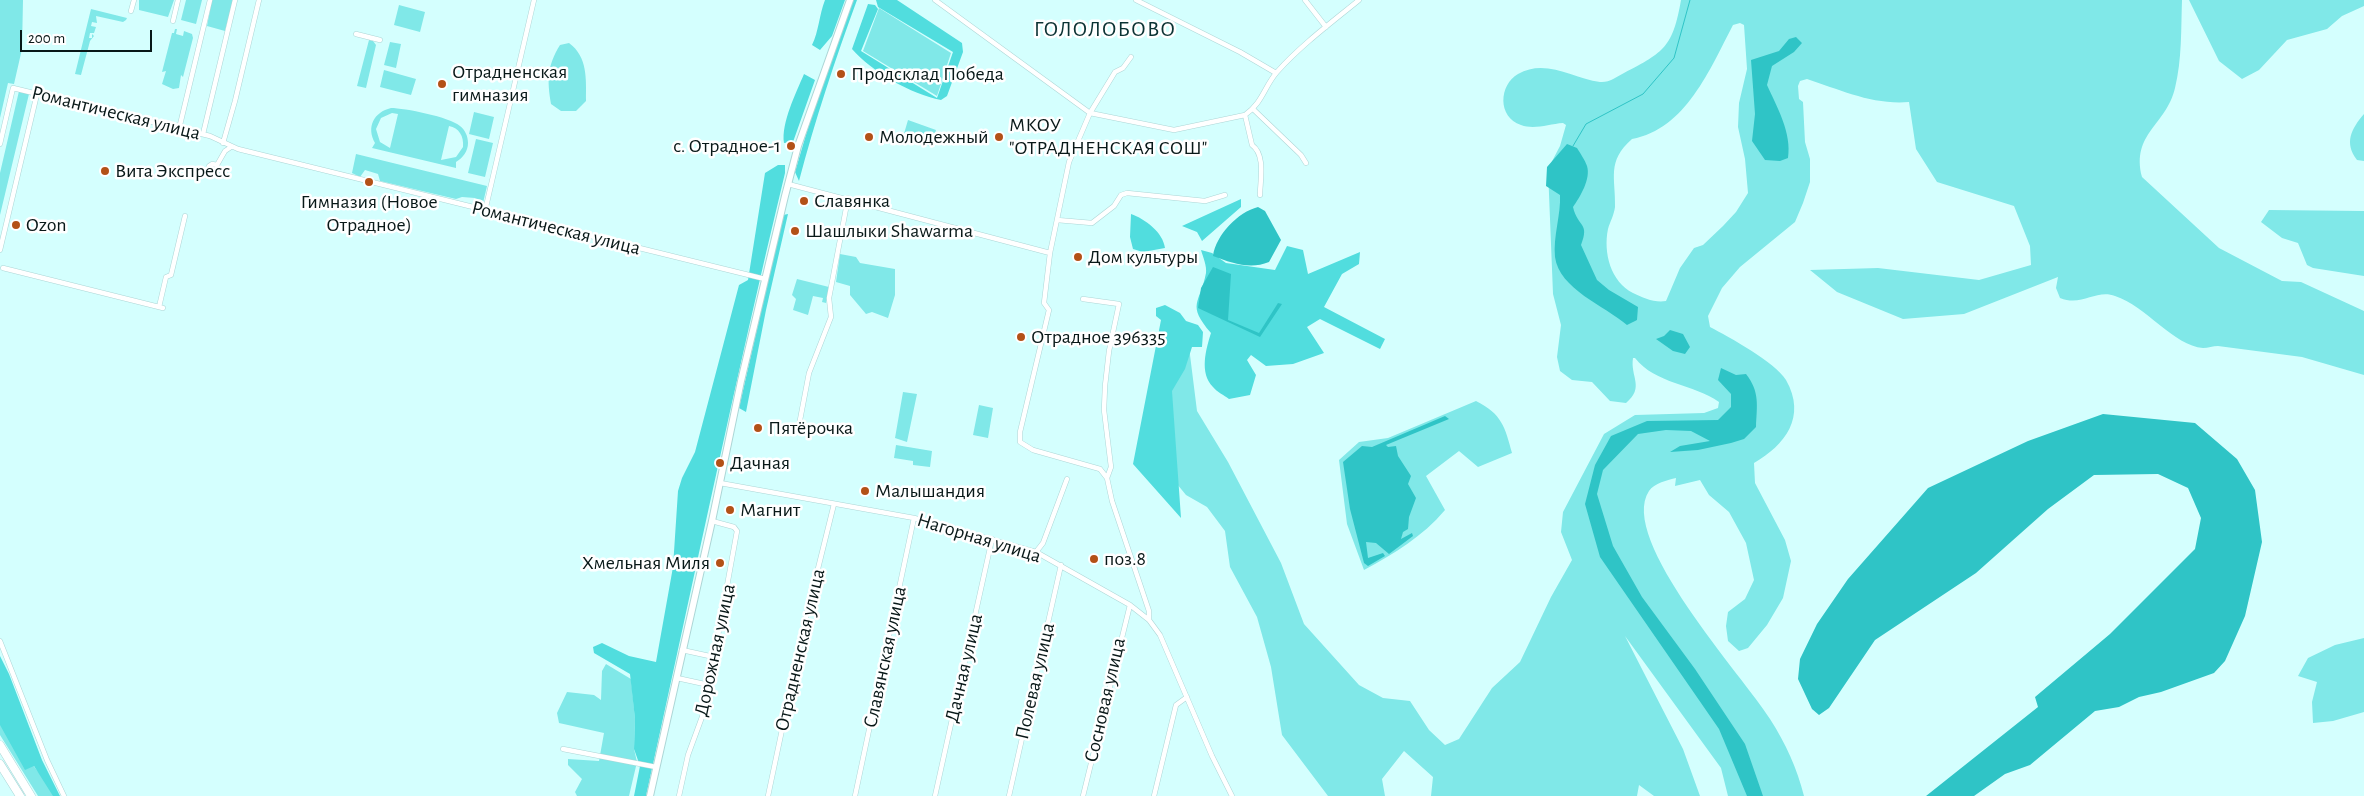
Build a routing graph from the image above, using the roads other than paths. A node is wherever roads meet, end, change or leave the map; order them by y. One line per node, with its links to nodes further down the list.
1 (134, 0): 12 (street)
2 (178, 0): 13 (street)
3 (210, 0): 23 (street)
4 (235, 0): 24 (street)
5 (259, 0): 25 (street)
6 (534, 0): 34 (street)
7 (850, 0): 30 (street)
8 (935, 0): 21 (street)
9 (1136, 0): 18 (street)
10 (1305, 0): 14 (street)
11 (1359, 0): 14 (street)
12 (131, 11)
13 (173, 21)
14 (1326, 27): 18 (street)
15 (356, 34): 16 (street)
16 (380, 40)
17 (1131, 57): 21 (street)
18 (1276, 73): 20 (street)
19 (37, 94): 23 (street, Романтическая улица); 26 (street, Романтическая улица); 37 (street)
20 (1253, 109): 22 (street); 28 (street)
21 (1090, 113): 22 (street); 36 (street)
22 (1245, 115): 32 (street)
23 (179, 128): 24 (street, Романтическая улица)
24 (203, 134): 25 (street, Романтическая улица)
25 (221, 141): 27 (street, Романтическая улица)
26 (0, 144)
27 (232, 147): 29 (street); 34 (street, Романтическая улица)
28 (1306, 164)
29 (216, 165)
30 (788, 184): 33 (street); 40 (street)
31 (1224, 195): 36 (street)
32 (1260, 195)
33 (848, 198): 38 (street); 42 (street)
34 (485, 211): 40 (street, Романтическая улица)
35 (185, 216): 39 (street)
36 (1057, 220): 38 (street)
37 (0, 250)
38 (1050, 253): 43 (street)
39 (3, 268)
40 (765, 279): 45 (street)
41 (1083, 299): 43 (street)
42 (800, 420)
43 (1107, 478): 53 (street)
44 (1067, 479): 50 (street)
45 (720, 483): 46 (street, Нагорная улица); 48 (street)
46 (834, 504): 47 (street, Нагорная улица); 69 (street, Отрадненская улица)
47 (914, 518): 49 (street, Нагорная улица); 70 (street, Славянская улица)
48 (712, 521): 55 (street); 56 (street, Дорожная улица)
49 (992, 540): 50 (street, Нагорная улица); 71 (street, Дачная улица)
50 (1036, 552): 51 (street, Нагорная улица)
51 (1061, 565): 52 (street, Нагорная улица); 72 (street, Полевая улица)
52 (1130, 605): 53 (street, Нагорная улица); 73 (street, Сосновая улица)
53 (1149, 620): 59 (street, Нагорная улица)
54 (0, 641): 66 (street)
55 (682, 650): 56 (street); 57 (street)
56 (714, 657): 58 (street, Дорожная улица)
57 (677, 678): 58 (street); 63 (street)
58 (709, 686): 68 (street, Дорожная улица)
59 (1187, 697): 74 (street); 75 (street, Нагорная улица)
60 (0, 745): 65 (highway)
61 (563, 749): 63 (street)
62 (0, 764): 64 (highway)
63 (656, 767): 67 (street)
64 (20, 796)
65 (31, 796)
66 (64, 796)
67 (650, 796)
68 (679, 796)
69 (768, 796)
70 (855, 796)
71 (935, 796)
72 (1009, 796)
73 (1083, 796)
74 (1154, 796)
75 (1232, 796)

